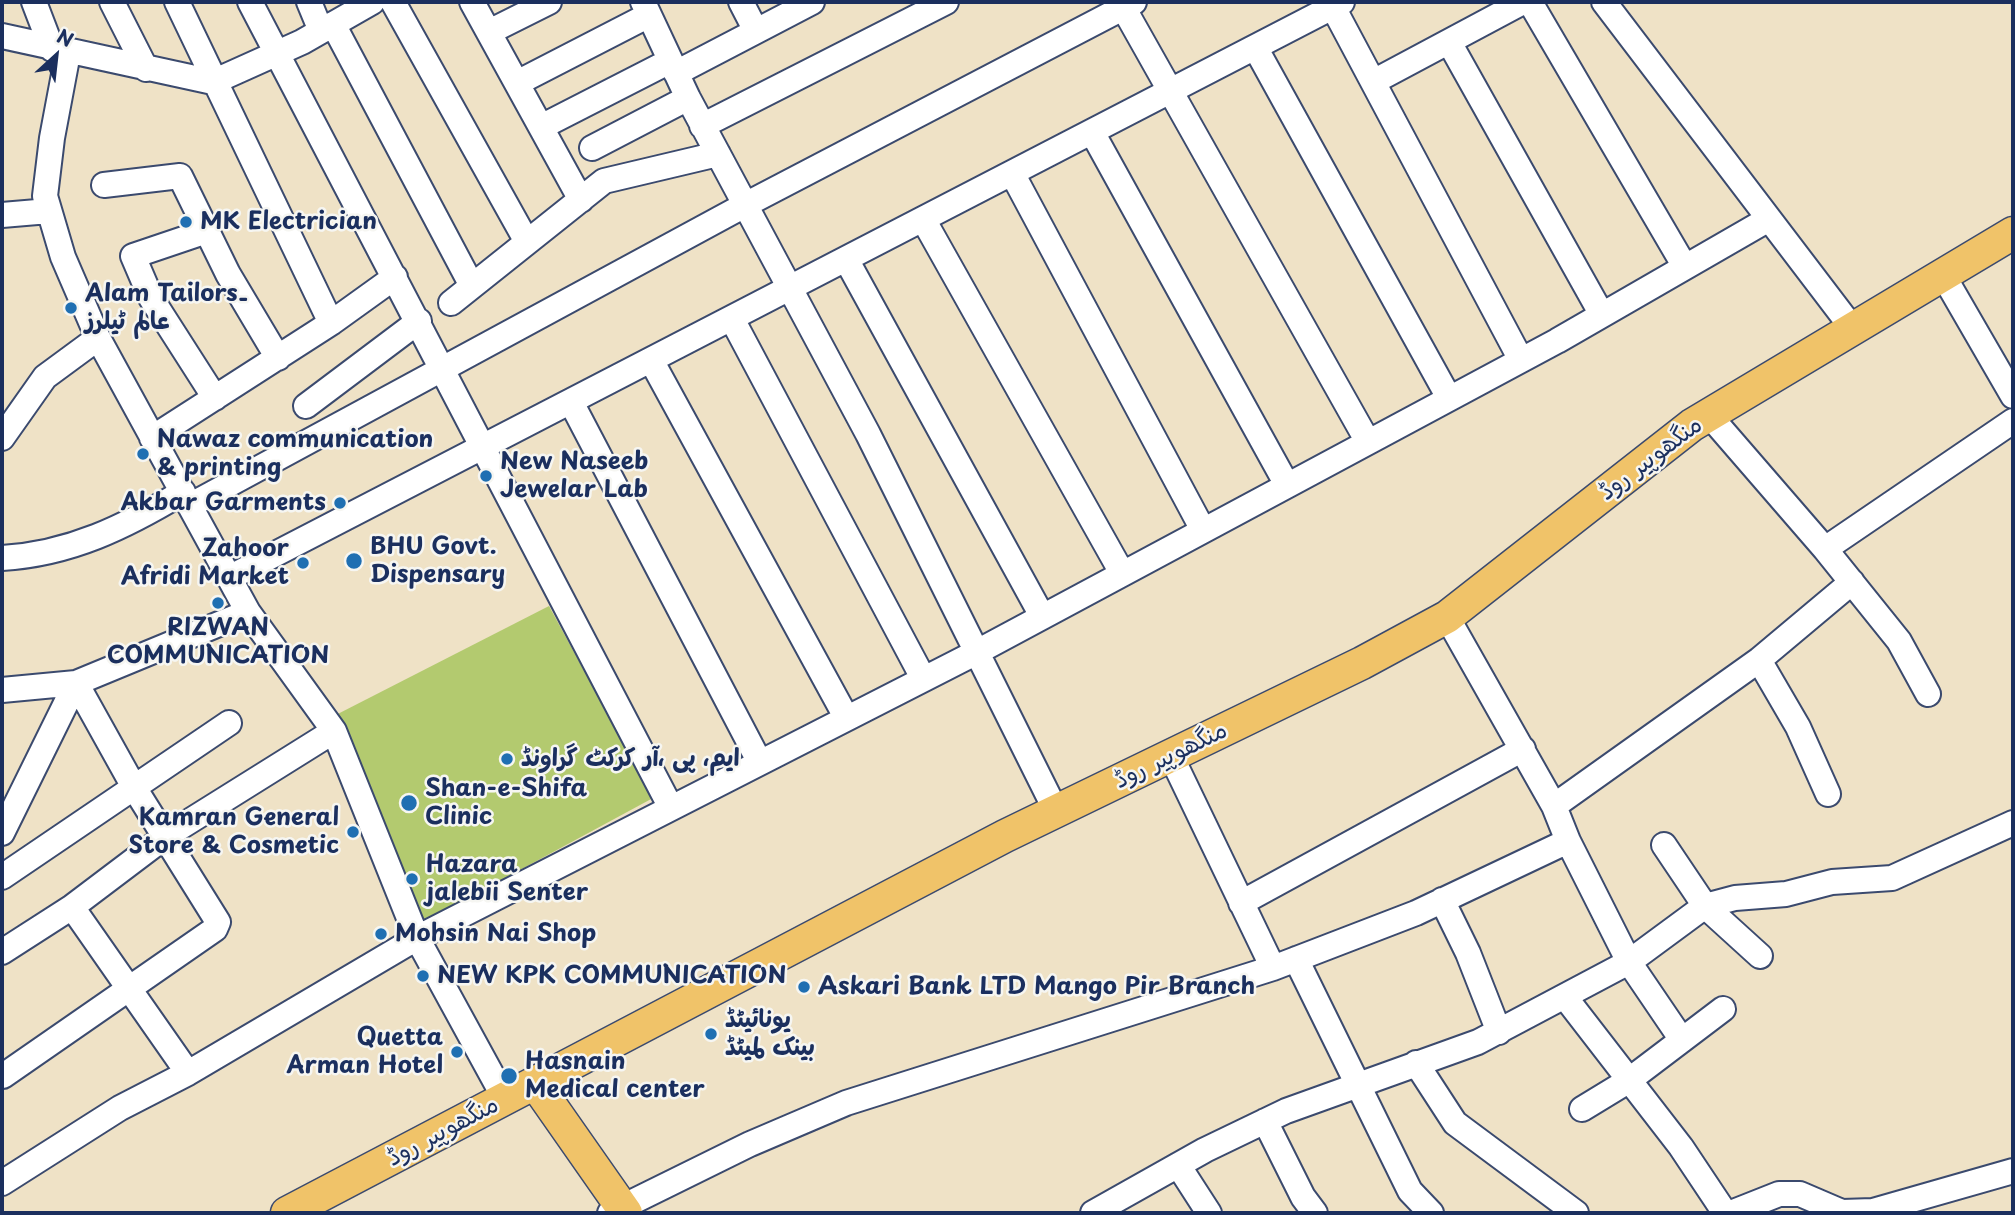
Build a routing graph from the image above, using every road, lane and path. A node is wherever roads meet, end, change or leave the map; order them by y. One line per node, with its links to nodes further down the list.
1 (34, 2): 25 (street)
2 (112, 2): 28 (street)
3 (177, 2): 29 (street)
4 (250, 2): 26 (street)
5 (309, 2): 19 (street)
6 (372, 2): 19 (street)
7 (393, 2): 49 (street)
8 (472, 2): 21 (street)
9 (549, 2): 21 (street)
10 (741, 2): 20 (street)
11 (812, 2): 20 (street)
12 (946, 2): 34 (street)
13 (1523, 2): 23 (street)
14 (1530, 2): 51 (street)
15 (1604, 2): 46 (street)
16 (1129, 4): 32 (street); 42 (street)
17 (1338, 4): 24 (street); 30 (street)
18 (646, 8): 27 (street); 31 (street)
19 (327, 27): 26 (street); 54 (street)
20 (756, 31): 27 (street)
21 (489, 32): 31 (street)
22 (2, 36): 25 (street)
23 (1449, 42): 30 (street); 57 (street)
24 (1255, 47): 32 (street); 69 (street)
25 (60, 51): 28 (street); 43 (street)
26 (276, 54): 29 (street); 53 (street)
27 (673, 67): 33 (street); 35 (street)
28 (146, 69): 29 (street)
29 (213, 82): 60 (street)
30 (1373, 82): 65 (street)
31 (517, 83): 35 (street)
32 (1171, 91): 36 (street); 76 (street)
33 (688, 98): 34 (street); 37 (street)
34 (702, 125): 38 (street)
35 (541, 127): 41 (street)
36 (1092, 132): 39 (street); 78 (street)
37 (592, 148)
38 (718, 154): 41 (street); 42 (street)
39 (1012, 173): 45 (street); 80 (street)
40 (104, 185): 47 (street)
41 (581, 200): 49 (street)
42 (746, 205): 55 (street); 66 (street)
43 (49, 211): 44 (street); 62 (street)
44 (2, 215)
45 (923, 219): 50 (street); 83 (street)
46 (1768, 220): 51 (street); 61 (street)
47 (207, 231): 63 (street); 68 (street)
48 (2013, 233): 52 (main road, منگھوپیر روڈ)
49 (527, 242): 54 (street)
50 (846, 260): 55 (street); 87 (street)
51 (1685, 267): 57 (street)
52 (1943, 275): 61 (main road, منگھوپیر روڈ); 67 (street)
53 (395, 277): 59 (street); 60 (street)
54 (472, 286): 56 (street)
55 (790, 288): 58 (street); 89 (street)
56 (451, 303)
57 (1602, 315): 65 (street)
58 (732, 319): 64 (street); 91 (street)
59 (419, 321): 66 (street); 71 (street)
60 (331, 323): 63 (street)
61 (1853, 329): 72 (main road, منگھوپیر روڈ)
62 (98, 338): 74 (street); 75 (street)
63 (278, 358): 68 (street)
64 (651, 360): 70 (street); 95 (street)
65 (1521, 360): 69 (street)
66 (444, 369): 77 (street); 79 (street)
67 (2013, 396)
68 (215, 398): 75 (street)
69 (1449, 398): 76 (street)
70 (571, 402): 77 (street); 100 (street)
71 (306, 405)
72 (1709, 415): 81 (street); 88 (main road, منگھوپیر روڈ)
73 (2013, 421): 81 (street)
74 (2, 438)
75 (152, 438): 79 (street)
76 (1368, 442): 78 (street)
77 (484, 446): 84 (street); 103 (street)
78 (1287, 485): 80 (street)
79 (187, 498): 82 (street); 84 (street)
80 (1203, 530): 83 (street)
81 (1825, 549): 85 (street)
82 (2, 558)
83 (1122, 573): 87 (street)
84 (229, 578): 86 (street)
85 (1852, 582): 90 (street); 94 (street)
86 (248, 612): 92 (street); 97 (street)
87 (1042, 616): 89 (street)
88 (1447, 617): 98 (street); 99 (main road, منگھوپیر روڈ)
89 (977, 652): 91 (street); 105 (street)
90 (1759, 660): 102 (street); 104 (street)
91 (923, 678): 95 (street)
92 (76, 683): 93 (street); 101 (street); 107 (street)
93 (2, 690)
94 (1928, 694)
95 (846, 717): 100 (street)
96 (229, 723): 101 (street)
97 (334, 731): 108 (street); 116 (street)
98 (1523, 750): 104 (street); 113 (street)
99 (1171, 756): 105 (main road, منگھوپیر روڈ); 113 (street)
100 (759, 761): 103 (street)
101 (135, 789): 108 (street); 111 (street)
102 (1828, 794)
103 (670, 806): 116 (street)
104 (1554, 806): 109 (street)
105 (1056, 811): 131 (main road, منگھوپیر روڈ)
106 (2013, 823): 114 (street)
107 (2, 833)
108 (166, 836): 115 (street); 122 (street)
109 (1568, 841): 112 (street); 120 (street)
110 (1664, 845): 114 (street)
111 (2, 877)
112 (1442, 900): 119 (street); 125 (street)
113 (1241, 903): 121 (street)
114 (1705, 906): 118 (street); 120 (street)
115 (72, 907): 117 (street); 122 (street)
116 (416, 938): 128 (street); 133 (street)
117 (2, 952)
118 (1760, 956)
119 (1296, 959): 121 (street); 132 (street)
120 (1629, 962): 123 (street); 126 (street)
121 (1273, 968): 140 (street)
122 (132, 989): 128 (street); 129 (street)
123 (1564, 997): 125 (street); 130 (street)
124 (1723, 1009): 126 (street)
125 (1499, 1032): 127 (street)
126 (1682, 1040): 130 (street)
127 (1416, 1063): 132 (street); 146 (street)
128 (188, 1073): 138 (street)
129 (3, 1076)
130 (1629, 1081): 134 (street); 147 (street)
131 (536, 1083): 133 (main road, منگھوپیر روڈ); 140 (main road)
132 (1358, 1086): 135 (street); 145 (street)
133 (505, 1099): 141 (main road, منگھوپیر روڈ)
134 (1582, 1108)
135 (1265, 1121): 136 (street); 144 (street)
136 (1178, 1165): 142 (street); 143 (street)
137 (2013, 1171): 139 (street)
138 (2, 1183)
139 (1781, 1203): 148 (street)
140 (619, 1211)
141 (287, 1213)
142 (1093, 1213)
143 (1209, 1213)
144 (1315, 1213)
145 (1431, 1213)
146 (1576, 1213)
147 (1725, 1213)
148 (1731, 1213)

